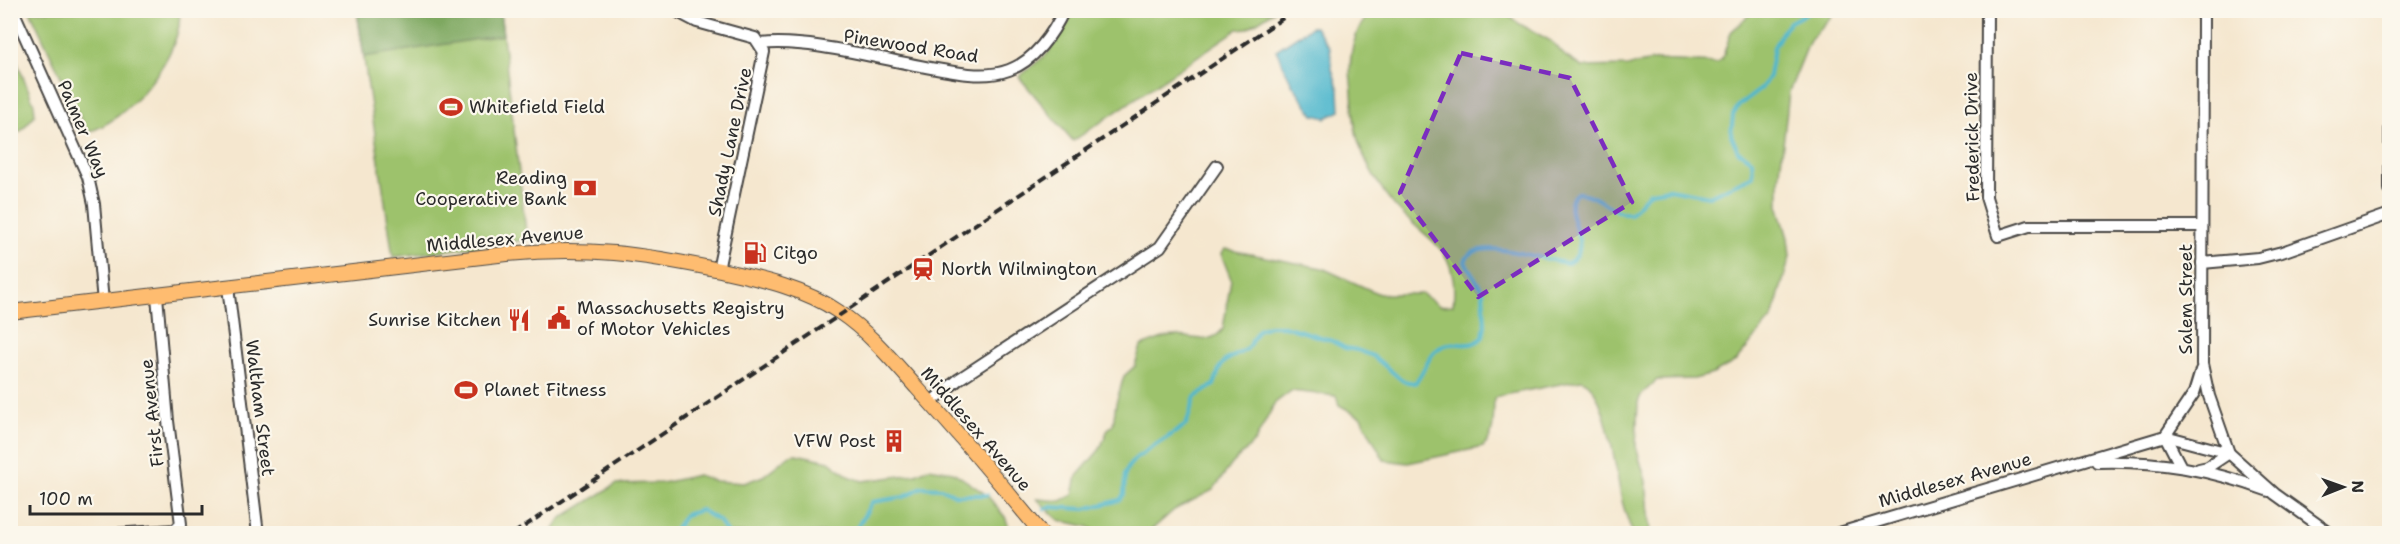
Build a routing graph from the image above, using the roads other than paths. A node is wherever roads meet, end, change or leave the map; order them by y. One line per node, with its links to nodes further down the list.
1 (13, 10): 16 (street, Palmer Way)
2 (674, 10): 6 (street, Shady Lane Drive)
3 (1064, 10): 6 (street, Pinewood Road)
4 (1987, 10): 11 (street, Frederick Drive)
5 (2204, 10): 11 (street, Salem Street)
6 (761, 44): 13 (street, Shady Lane Drive)
7 (2390, 129): 9 (street)
8 (1216, 166): 19 (street)
9 (2390, 189)
10 (2390, 214): 12 (street)
11 (2202, 226): 12 (street, Salem Street)
12 (2202, 263): 18 (street, Salem Street)
13 (718, 270): 14 (main road, Middlesex Avenue); 19 (main road, Middlesex Avenue)
14 (228, 287): 15 (main road, Middlesex Avenue); 27 (street, Waltham Street)
15 (157, 296): 16 (main road, Middlesex Avenue); 26 (street, First Avenue)
16 (103, 302): 17 (main road, Middlesex Avenue)
17 (10, 312)
18 (2202, 364): 20 (street); 21 (street, Salem Street)
19 (930, 403): 28 (main road, Middlesex Avenue)
20 (2165, 436): 21 (street); 22 (street, Middlesex Avenue); 23 (street)
21 (2229, 453): 24 (street); 25 (street, Salem Street)
22 (2085, 462): 23 (street, Middlesex Avenue); 29 (street, Middlesex Avenue)
23 (2180, 465): 24 (street, Middlesex Avenue)
24 (2199, 469): 25 (street, Middlesex Avenue)
25 (2275, 494): 30 (street, Salem Street)
26 (113, 534)
27 (258, 534)
28 (1042, 534)
29 (1836, 534)
30 (2331, 534)

